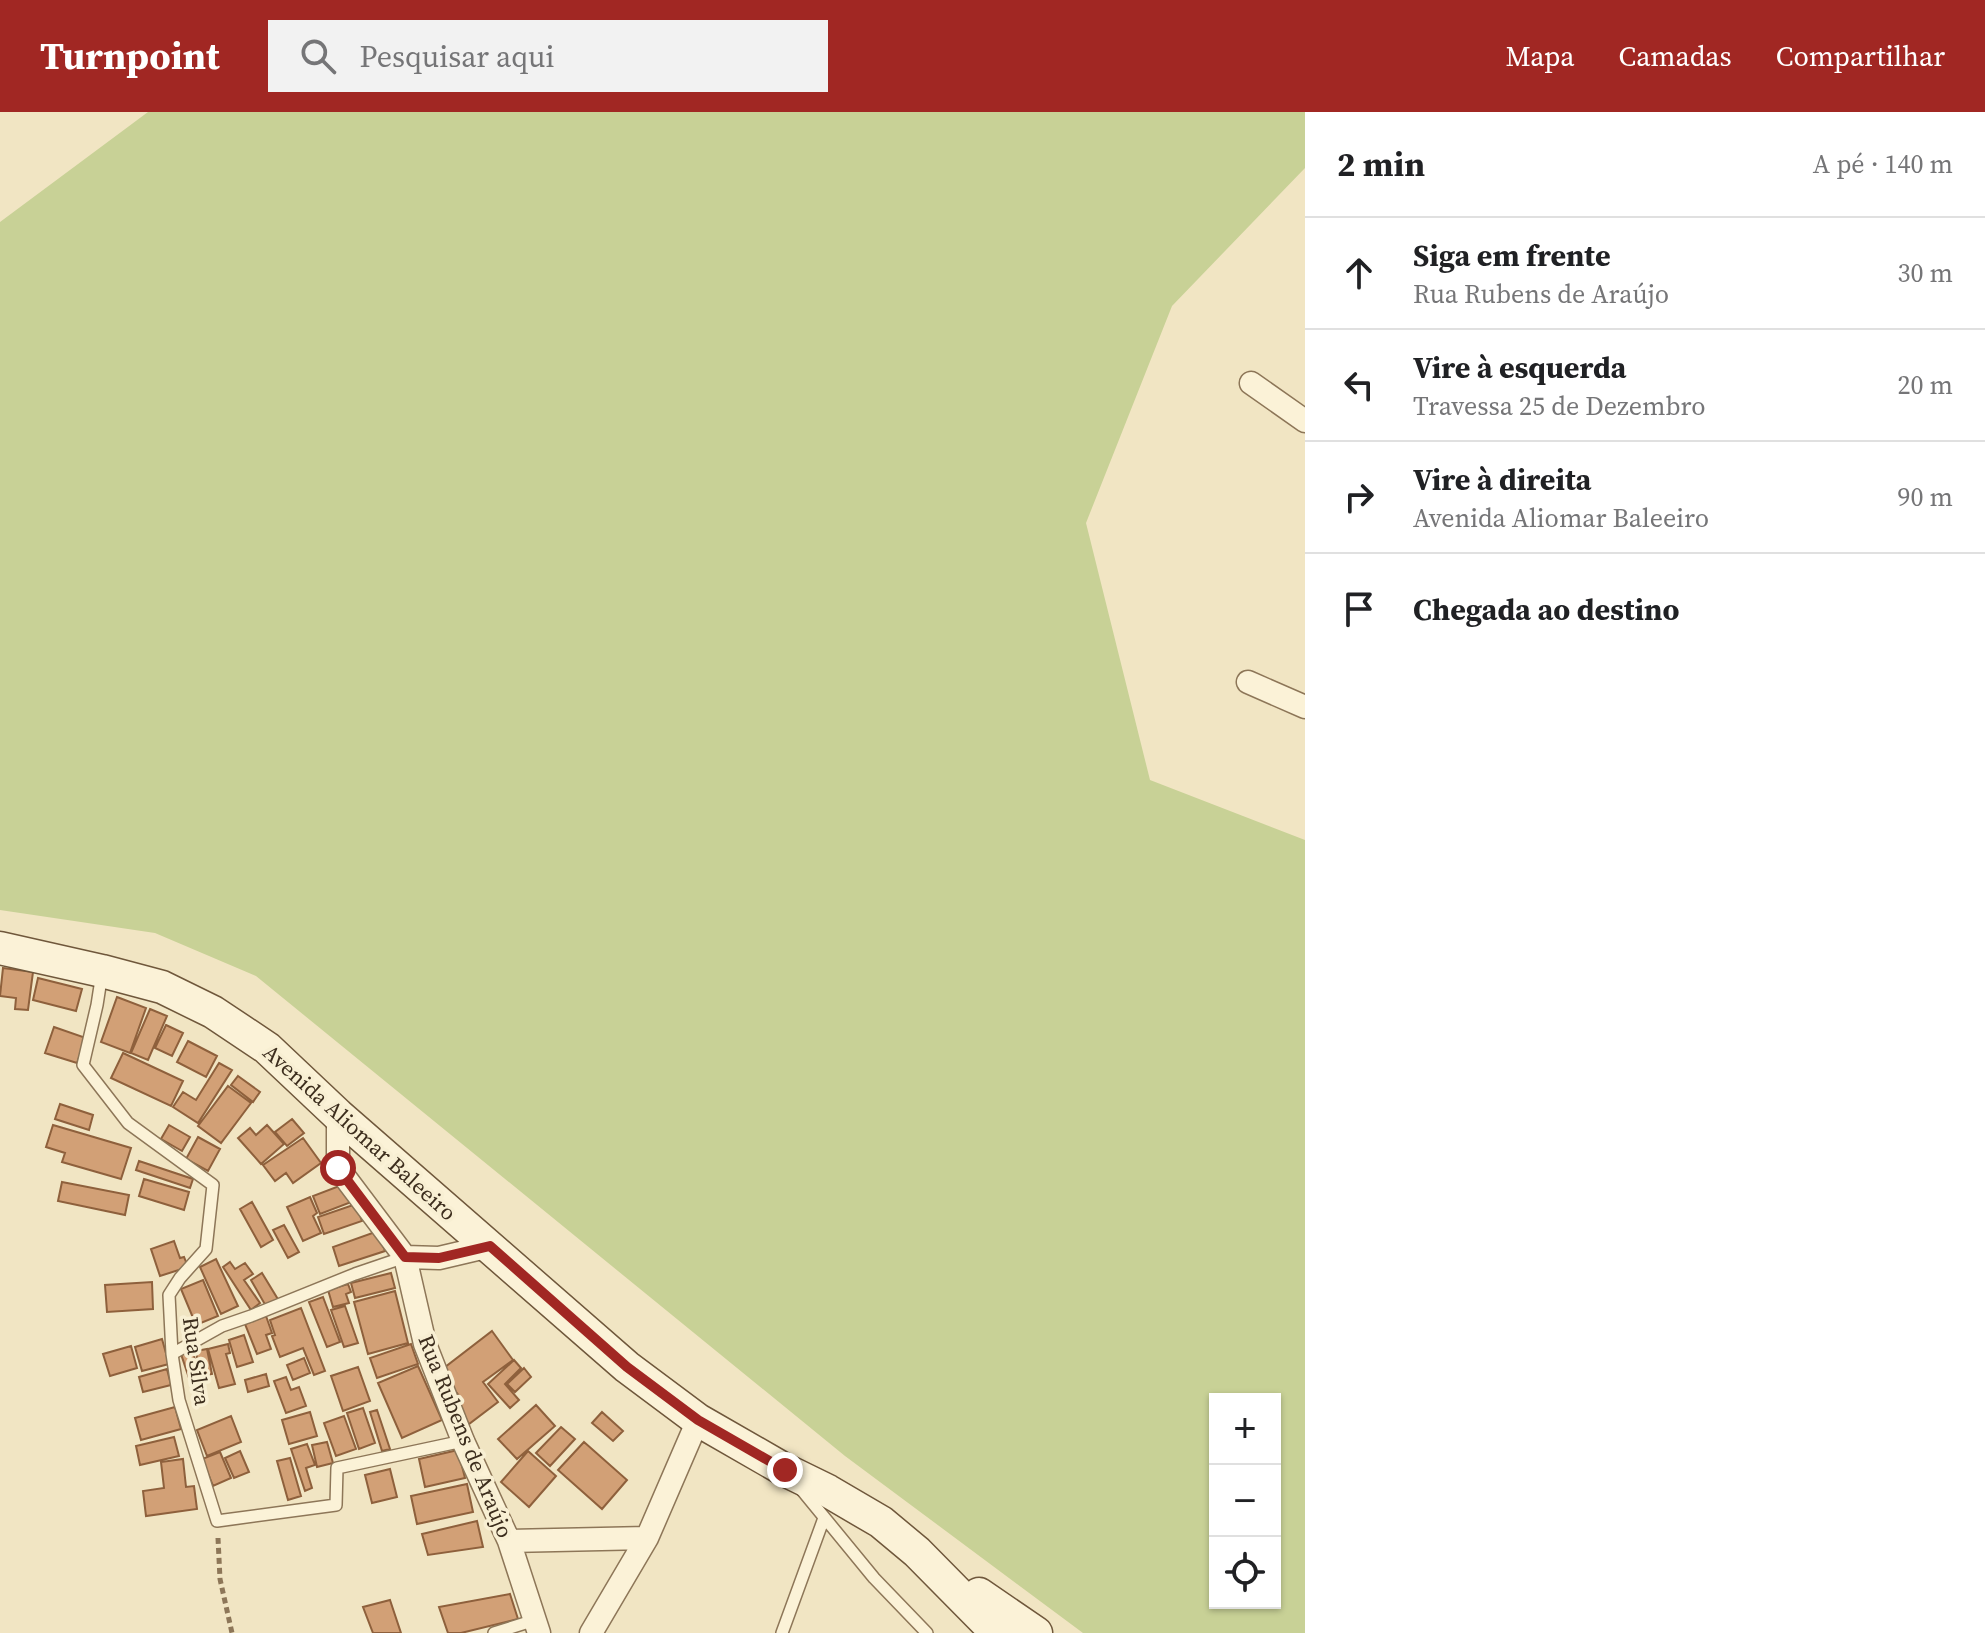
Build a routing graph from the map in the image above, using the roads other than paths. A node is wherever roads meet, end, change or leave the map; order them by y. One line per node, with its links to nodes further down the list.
1 (1251, 383): 2 (street)
2 (1305, 421)
3 (1248, 682): 4 (street)
4 (1305, 707)
5 (0, 948): 6 (main road, Avenida Aliomar Baleeiro)
6 (102, 971): 7 (main road, Avenida Aliomar Baleeiro); 10 (lane, Rua Silva)
7 (338, 1115): 8 (main road, Avenida Aliomar Baleeiro); 9 (street, Rua Rubens de Araújo)
8 (490, 1246): 9 (street); 11 (main road, Avenida Aliomar Baleeiro)
9 (405, 1257): 10 (lane); 12 (street, Rua Rubens de Araújo)
10 (172, 1354): 12 (lane, Rua Silva)
11 (698, 1420): 13 (main road, Avenida Aliomar Baleeiro); 15 (street)
12 (463, 1441): 16 (street, Rua Rubens de Araújo)
13 (785, 1470): 14 (lane); 17 (main road, Avenida Aliomar Baleeiro)
14 (824, 1518): 21 (lane); 22 (lane)
15 (647, 1538): 16 (street); 20 (street)
16 (509, 1541): 18 (street, Rua Rubens de Araújo)
17 (917, 1552): 23 (main road, Avenida Aliomar Baleeiro); 24 (main road, Avenida Aliomar Baleeiro)
18 (537, 1627): 19 (lane)
19 (494, 1633)
20 (591, 1633)
21 (782, 1633)
22 (927, 1633)
23 (997, 1633)
24 (1036, 1633)

